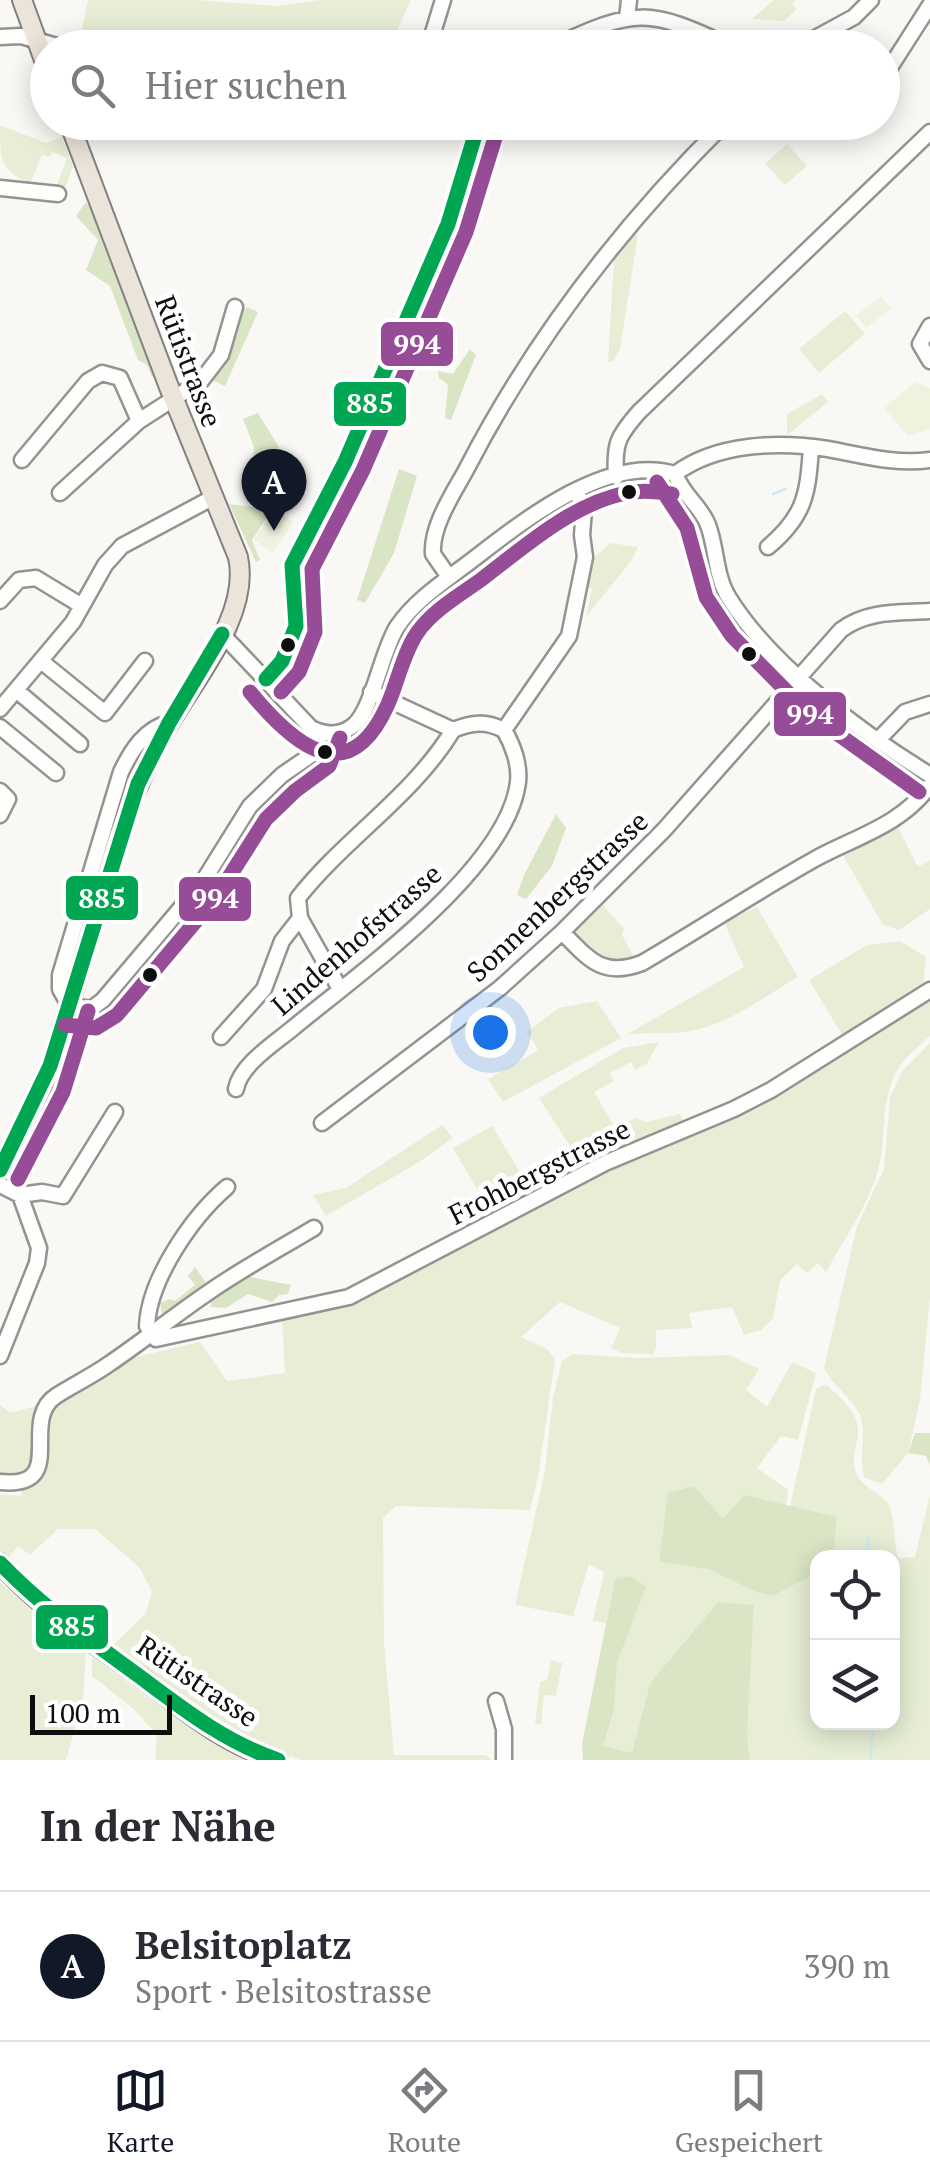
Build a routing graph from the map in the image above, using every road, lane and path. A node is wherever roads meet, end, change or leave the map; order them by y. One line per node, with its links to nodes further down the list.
1 (22, 0): 7 (main road)
2 (443, 0): 8 (street)
3 (629, 0): 6 (street)
4 (871, 0): 11 (street)
5 (930, 6): 14 (street)
6 (627, 18): 9 (street); 10 (street)
7 (32, 30)
8 (432, 30)
9 (588, 30)
10 (691, 30)
11 (829, 30)
12 (0, 37): 13 (street)
13 (30, 40)
14 (900, 52)
15 (930, 132): 30 (street)
16 (76, 140): 24 (main road, Rütistrasse)
17 (475, 140): 43 (street)
18 (709, 140): 35 (street)
19 (0, 188): 20 (street)
20 (58, 194)
21 (235, 307): 24 (street)
22 (930, 326): 23 (street)
23 (930, 361)
24 (174, 397): 25 (street); 33 (main road, Rütistrasse)
25 (139, 421): 27 (street); 32 (street)
26 (811, 447): 28 (street); 29 (street); 34 (street)
27 (22, 460)
28 (930, 460)
29 (675, 474): 30 (street); 42 (street)
30 (616, 477): 31 (street)
31 (576, 490): 35 (street); 50 (street)
32 (60, 493)
33 (212, 498): 37 (street); 39 (main road, Rütistrasse)
34 (768, 548)
35 (449, 578): 45 (street)
36 (0, 601): 37 (street)
37 (82, 606): 41 (street)
38 (930, 611): 42 (street, Sonnenbergstrasse)
39 (222, 634): 43 (street); 63 (main road, Rütistrasse)
40 (145, 660): 41 (street)
41 (41, 661): 44 (street)
42 (798, 676): 52 (street); 60 (street, Sonnenbergstrasse)
43 (266, 678): 51 (street)
44 (16, 690): 47 (street); 53 (street)
45 (371, 692): 49 (street); 51 (street)
46 (930, 704): 52 (street)
47 (0, 710)
48 (0, 727): 54 (street)
49 (453, 730): 50 (street); 59 (street)
50 (504, 730): 61 (street, Lindenhofstrasse)
51 (321, 732): 63 (street)
52 (878, 740): 55 (street)
53 (80, 744)
54 (56, 773)
55 (930, 775)
56 (930, 785): 60 (street)
57 (0, 791): 58 (street)
58 (0, 815)
59 (300, 918): 61 (street); 64 (street)
60 (562, 932): 67 (street, Sonnenbergstrasse)
61 (340, 989): 65 (street, Lindenhofstrasse)
62 (930, 990): 73 (street, Frohbergstrasse)
63 (69, 1005): 68 (main road, Rütistrasse)
64 (220, 1037)
65 (236, 1088)
66 (115, 1112): 71 (street)
67 (322, 1123)
68 (0, 1170)
69 (0, 1185): 71 (street)
70 (228, 1187): 73 (street)
71 (20, 1195): 74 (street)
72 (314, 1228): 73 (street)
73 (151, 1333): 75 (street)
74 (0, 1356)
75 (0, 1482)
76 (0, 1564): 78 (main road, Rütistrasse)
77 (496, 1700): 79 (street)
78 (278, 1760)
79 (504, 1760)

